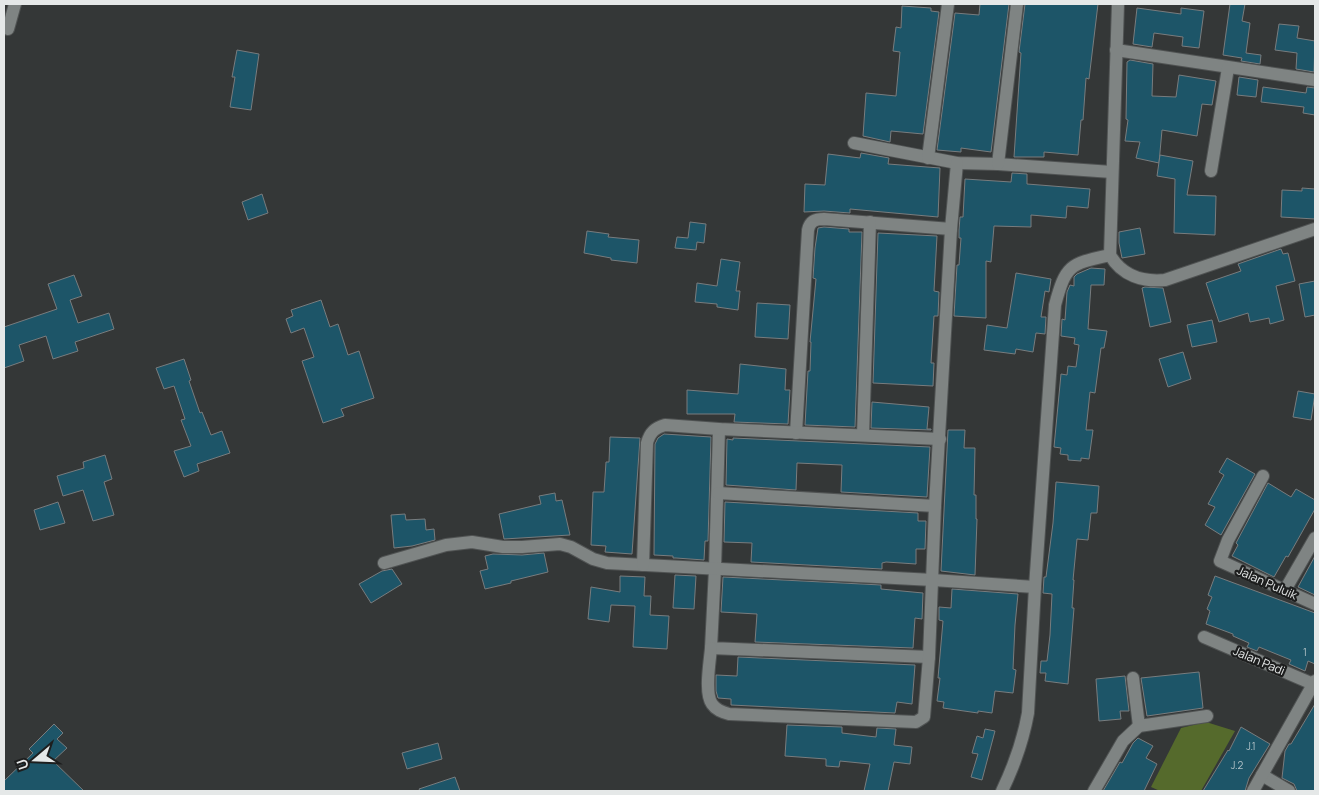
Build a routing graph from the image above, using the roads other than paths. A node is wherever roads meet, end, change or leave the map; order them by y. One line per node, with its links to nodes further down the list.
1 (15, 4): 5 (street)
2 (948, 4): 10 (street)
3 (1017, 4): 12 (street)
4 (1118, 4): 6 (street)
5 (8, 29)
6 (1116, 50): 7 (street); 13 (street)
7 (1228, 68): 8 (street); 14 (street)
8 (1315, 80)
9 (854, 143): 10 (street)
10 (928, 158): 11 (street)
11 (957, 163): 12 (street); 16 (street)
12 (998, 164): 13 (street)
13 (1112, 172): 18 (street)
14 (1211, 172)
15 (870, 222): 16 (street); 20 (street); 21 (street)
16 (951, 229): 22 (street)
17 (1315, 230): 18 (street)
18 (1110, 255): 31 (street)
19 (720, 430): 20 (street); 24 (street); 28 (street)
20 (796, 432): 21 (street)
21 (863, 435): 22 (street)
22 (940, 439): 25 (street)
23 (1263, 476): 32 (street, Jalan Puluik)
24 (718, 493): 25 (street); 29 (street)
25 (935, 506): 30 (street)
26 (1315, 538): 32 (street)
27 (384, 562): 28 (street)
28 (642, 565): 29 (street)
29 (716, 569): 30 (street); 35 (street)
30 (933, 580): 31 (street); 36 (street)
31 (1035, 587): 42 (street)
32 (1285, 590): 33 (street, Jalan Puluik)
33 (1315, 604)
34 (1204, 637): 38 (street, Jalan Padi)
35 (711, 648): 36 (street); 36 (street)
36 (929, 657)
37 (1133, 678): 40 (street)
38 (1314, 683): 41 (street)
39 (1207, 716): 40 (street)
40 (1139, 726): 43 (street)
41 (1262, 776): 44 (street); 45 (street)
42 (1002, 791)
43 (1094, 791)
44 (1253, 791)
45 (1289, 791)

